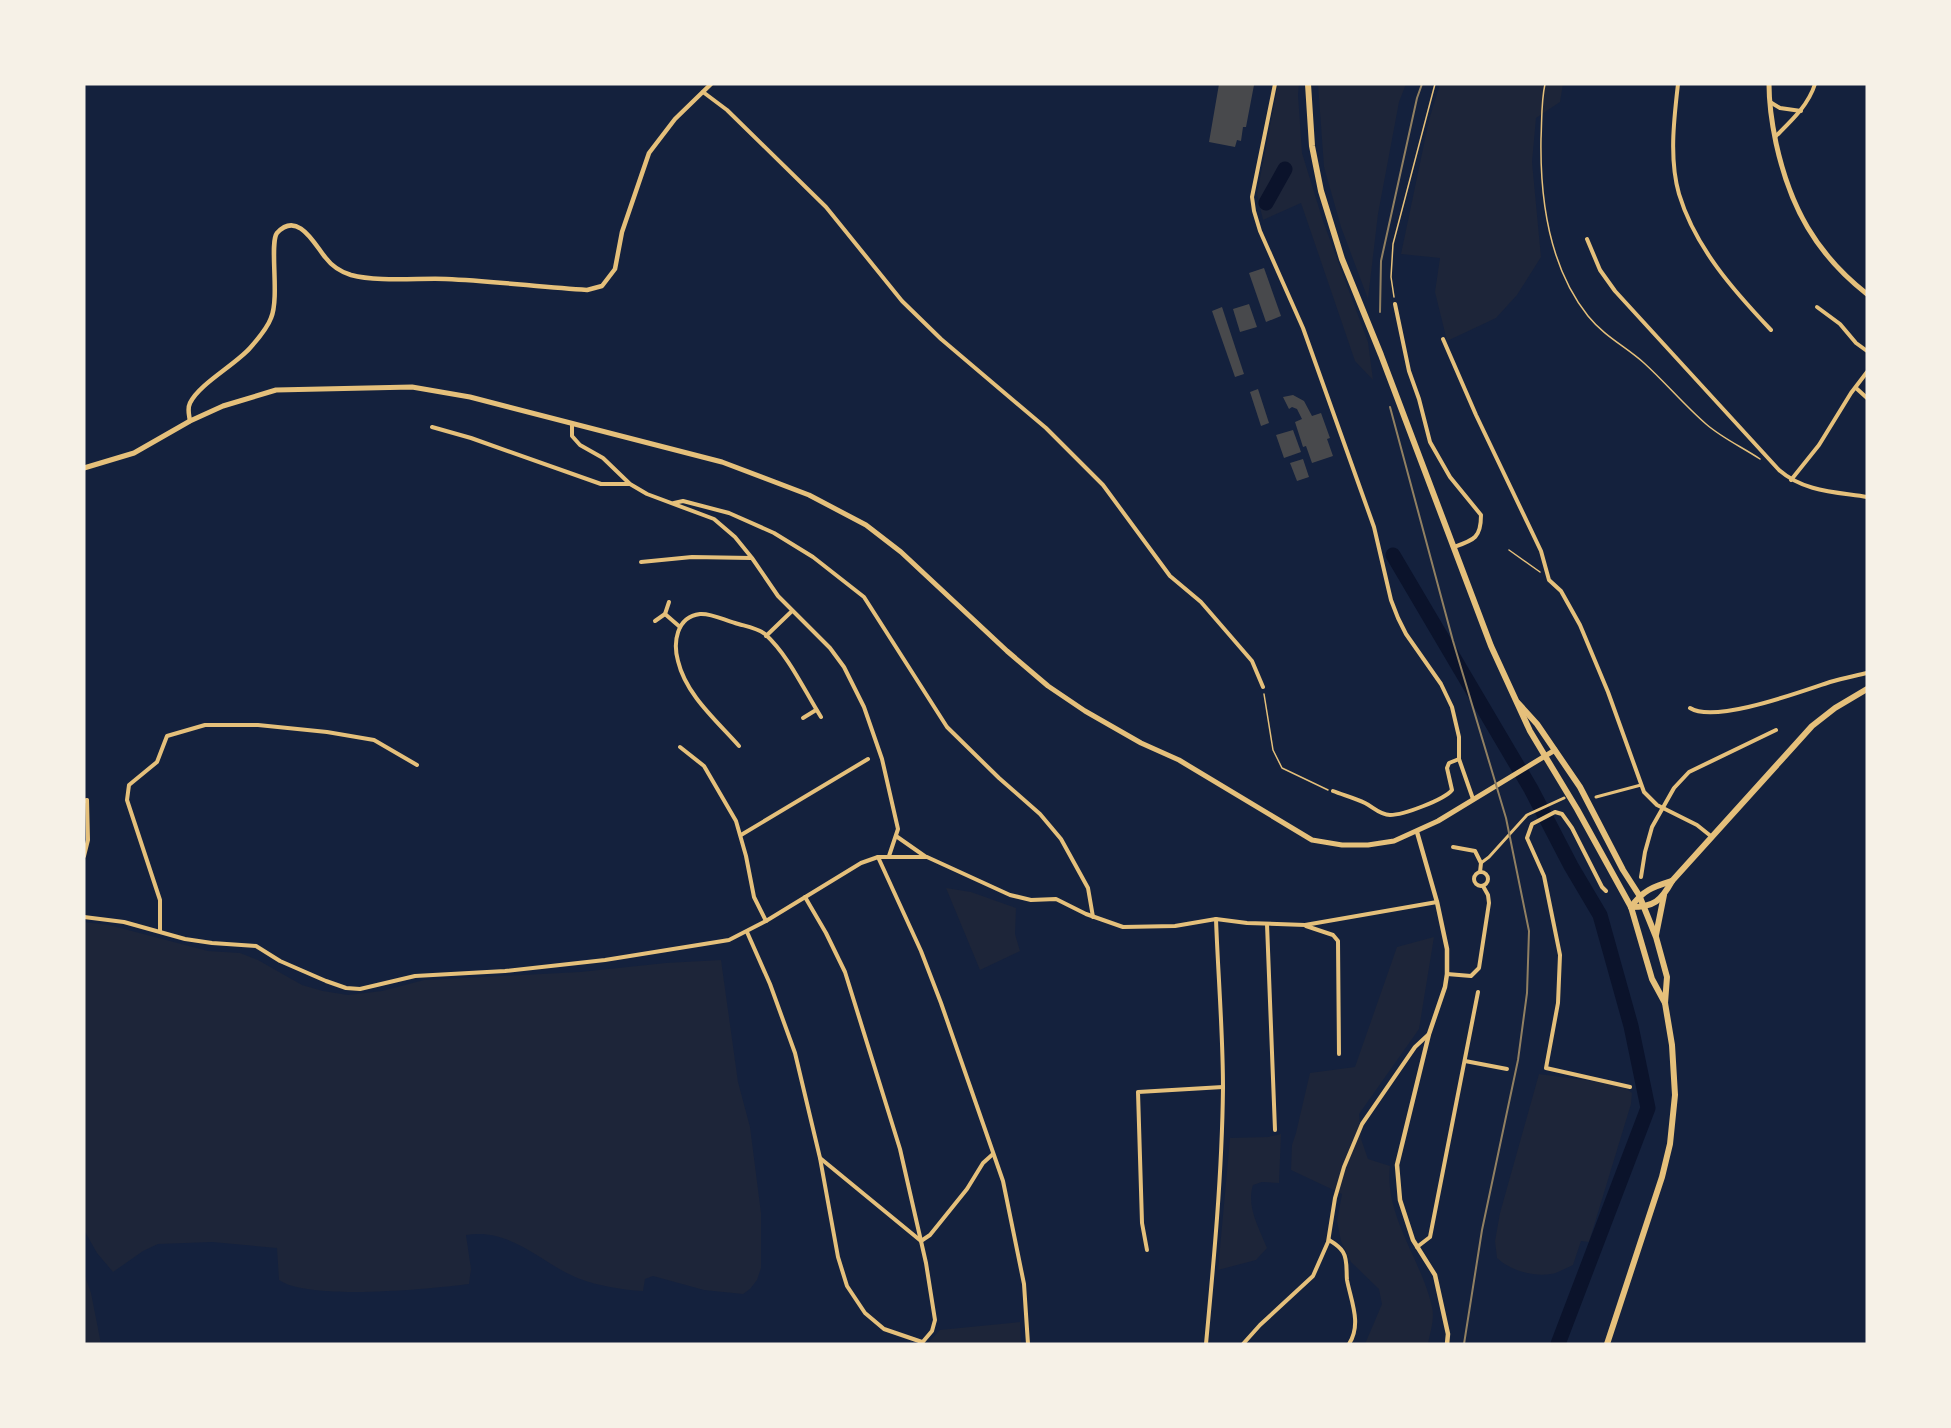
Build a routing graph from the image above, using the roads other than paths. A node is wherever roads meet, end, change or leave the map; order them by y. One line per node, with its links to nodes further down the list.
1 (711, 84): 7 (street)
2 (1275, 84): 52 (street)
3 (1308, 84): 29 (main road)
4 (1678, 84): 15 (street)
5 (1770, 84): 8 (main road)
6 (1815, 84): 9 (street)
7 (704, 92): 21 (street); 39 (street)
8 (1770, 101): 9 (street); 10 (main road)
9 (1801, 111): 10 (street)
10 (1775, 137): 12 (main road)
11 (1587, 239): 25 (street)
12 (1867, 294)
13 (1395, 304): 29 (street)
14 (1817, 307): 17 (street)
15 (1771, 330)
16 (1443, 339): 54 (street)
17 (1867, 351)
18 (1867, 372): 19 (street)
19 (1856, 388): 20 (street); 25 (street)
20 (1867, 398)
21 (190, 421): 22 (main road); 24 (main road)
22 (573, 423): 26 (street); 61 (main road)
23 (432, 428): 26 (street)
24 (84, 468)
25 (1791, 480): 27 (street)
26 (630, 484): 28 (street)
27 (1867, 497)
28 (674, 503): 30 (street); 82 (street)
29 (1453, 548): 41 (main road)
30 (752, 558): 31 (street); 33 (street)
31 (640, 562)
32 (669, 602): 34 (street)
33 (792, 611): 37 (street); 63 (street)
34 (665, 614): 35 (street); 36 (street)
35 (655, 621)
36 (680, 627): 37 (street); 47 (street)
37 (766, 636): 43 (street)
38 (1867, 673): 42 (street)
39 (1263, 687)
40 (1867, 689): 64 (main road)
41 (1513, 697): 49 (main road); 50 (main road)
42 (1690, 708)
43 (816, 710): 44 (street); 45 (street)
44 (821, 717)
45 (803, 718)
46 (1776, 730): 60 (street)
47 (739, 746)
48 (680, 747): 62 (street)
49 (1555, 750): 50 (main road); 76 (main road)
50 (1546, 756): 58 (main road); 80 (main road)
51 (868, 759): 62 (street)
52 (1459, 759): 55 (street); 58 (street)
53 (417, 765): 88 (street)
54 (1641, 785): 56 (street); 60 (street)
55 (1333, 791)
56 (1596, 797)
57 (1564, 798): 70 (street)
58 (1473, 799): 61 (main road)
59 (84, 801): 66 (street)
60 (1662, 808): 64 (street); 72 (street)
61 (1417, 832): 79 (street)
62 (741, 835): 85 (street)
63 (896, 836): 67 (street); 69 (street)
64 (1712, 837): 73 (main road)
65 (1453, 847): 70 (street)
66 (84, 856)
67 (889, 856): 68 (street); 69 (street)
68 (878, 857): 78 (street); 101 (street)
69 (927, 857): 82 (street)
70 (1481, 862): 71 (street)
71 (1480, 872): 74 (street); 74 (street)
72 (1641, 877)
73 (1672, 881): 76 (main road); 77 (main road)
74 (1483, 886): 91 (street)
75 (1606, 891): 99 (street)
76 (1639, 895): 80 (main road); 81 (main road)
77 (1664, 895): 81 (main road); 90 (main road)
78 (805, 897): 85 (street); 104 (street)
79 (1437, 902): 87 (street); 91 (street)
80 (1631, 907): 81 (main road); 93 (main road)
81 (1645, 907): 90 (main road)
82 (1093, 917): 84 (street)
83 (84, 918): 88 (street)
84 (1216, 919): 86 (street); 98 (street)
85 (766, 921): 89 (street)
86 (1267, 924): 87 (street); 100 (street)
87 (1305, 925): 95 (street)
88 (160, 931): 89 (street)
89 (747, 932): 102 (street)
90 (1656, 937): 93 (main road)
91 (1447, 974): 94 (street)
92 (1478, 992): 96 (street)
93 (1665, 1003): 113 (main road)
94 (1429, 1034): 103 (street); 105 (street)
95 (1339, 1054)
96 (1465, 1061): 97 (street); 105 (street)
97 (1506, 1069)
98 (1223, 1087): 106 (street); 109 (street)
99 (1630, 1087)
100 (1275, 1130)
101 (993, 1154): 104 (street); 108 (street)
102 (820, 1158): 104 (street); 107 (street)
103 (1329, 1240): 110 (street); 111 (street)
104 (921, 1241): 107 (street)
105 (1418, 1247): 112 (street)
106 (1147, 1250)
107 (921, 1343)
108 (1028, 1344)
109 (1206, 1344)
110 (1243, 1344)
111 (1349, 1344)
112 (1447, 1344)
113 (1607, 1344)

